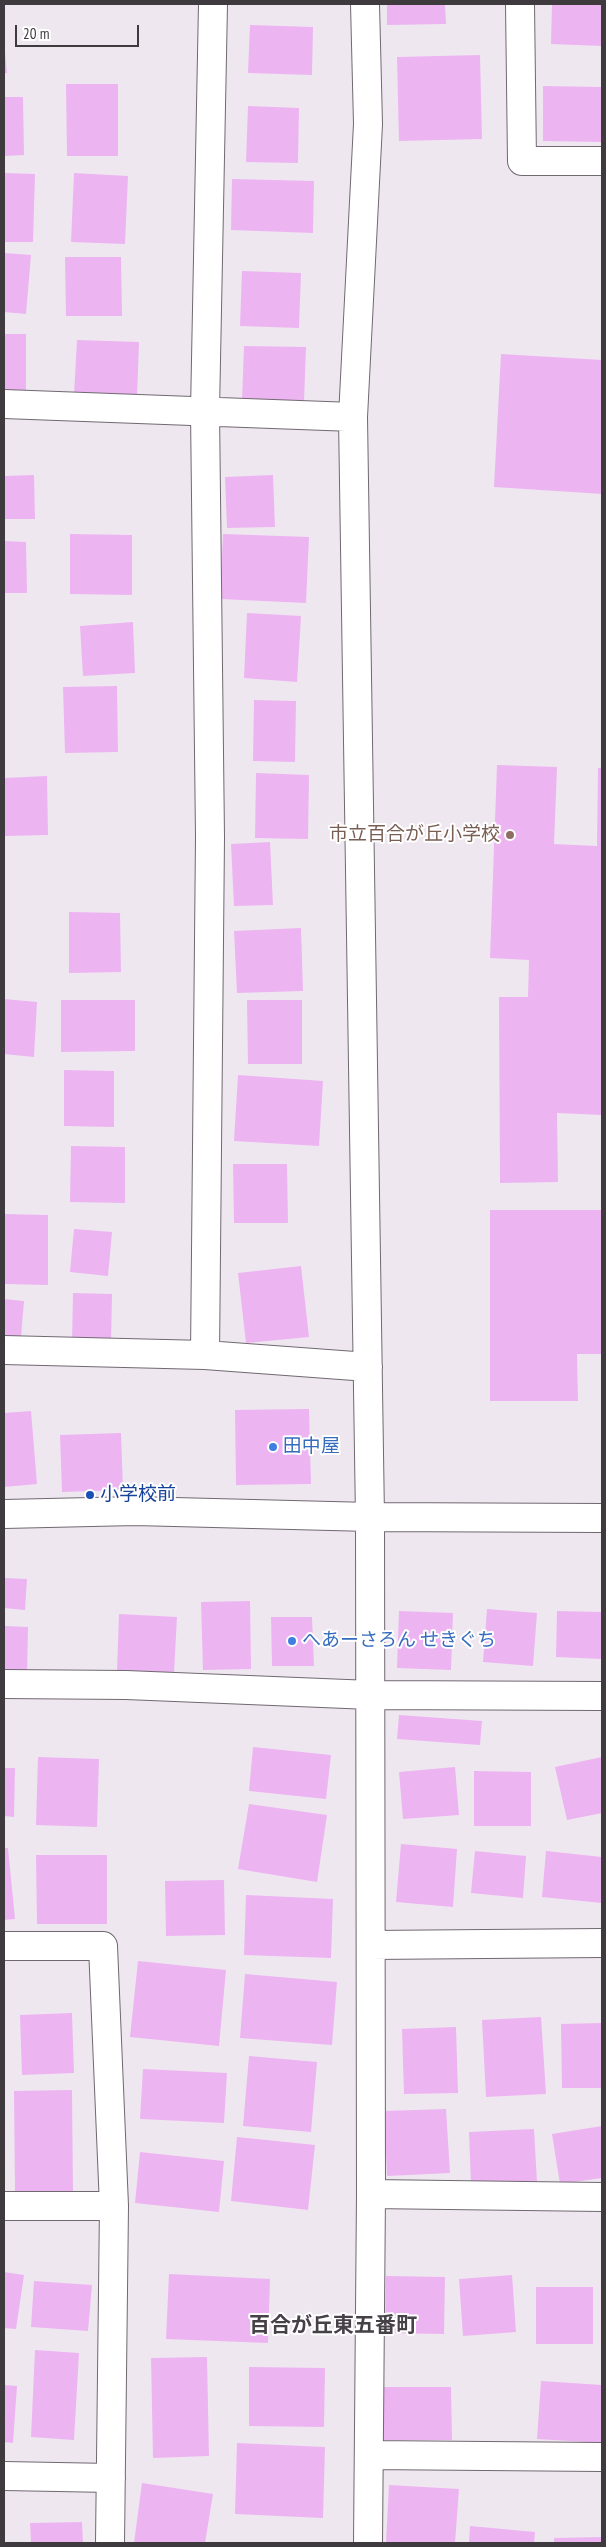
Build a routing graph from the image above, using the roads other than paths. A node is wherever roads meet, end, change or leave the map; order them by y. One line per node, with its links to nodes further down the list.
1 (213, 4): 6 (street)
2 (365, 4): 7 (street)
3 (520, 4): 4 (street)
4 (602, 161)
5 (4, 404): 6 (street)
6 (205, 411): 7 (street); 9 (street)
7 (353, 417): 10 (street)
8 (4, 1350): 9 (street)
9 (206, 1355): 10 (street)
10 (368, 1367): 12 (street)
11 (4, 1514): 12 (street)
12 (370, 1517): 13 (street); 15 (street)
13 (602, 1518)
14 (4, 1684): 15 (street)
15 (372, 1695): 16 (street); 18 (street)
16 (602, 1696)
17 (602, 1943): 18 (street)
18 (371, 1945): 20 (street)
19 (4, 1946): 23 (street)
20 (371, 2194): 21 (street); 24 (street)
21 (602, 2197)
22 (4, 2206): 23 (street)
23 (114, 2206): 27 (street)
24 (369, 2455): 25 (street); 29 (street)
25 (602, 2457)
26 (4, 2476): 27 (street)
27 (111, 2478): 28 (street)
28 (110, 2543)
29 (368, 2543)

